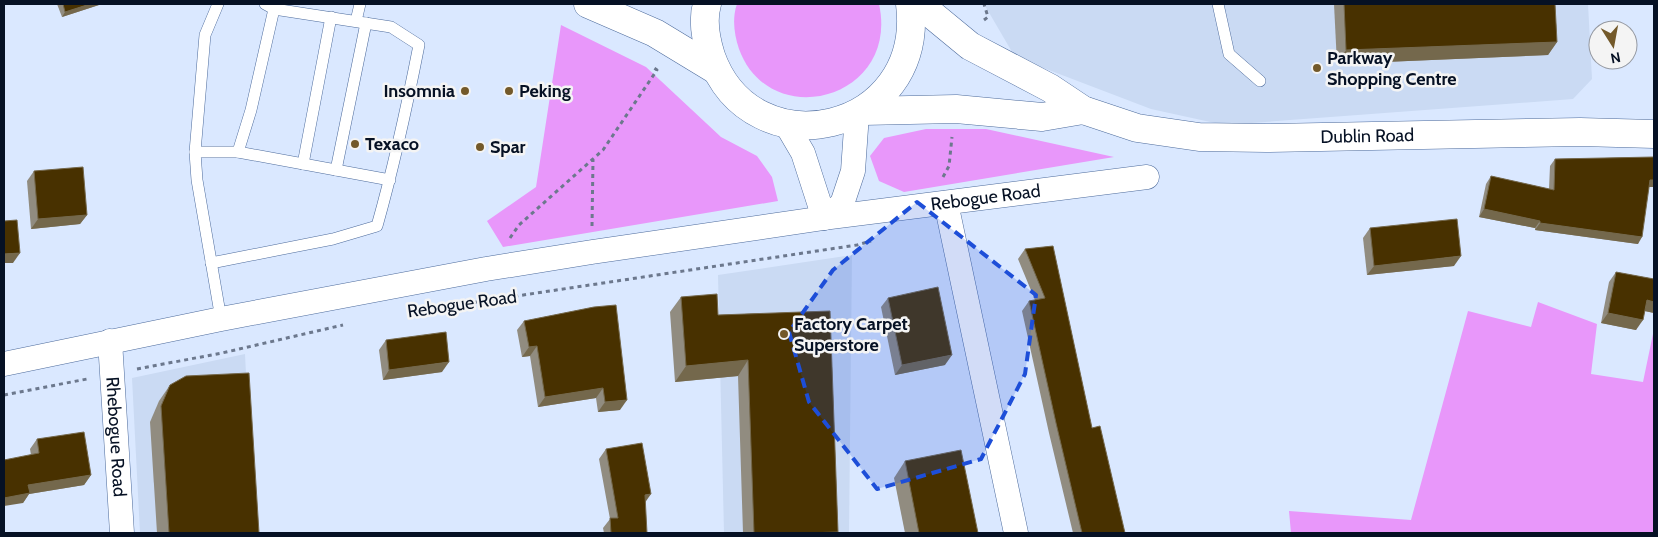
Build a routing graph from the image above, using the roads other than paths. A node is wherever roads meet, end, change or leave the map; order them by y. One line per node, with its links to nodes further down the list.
1 (218, 4): 17 (lane)
2 (360, 4): 10 (lane)
3 (588, 4): 11 (main road)
4 (707, 4): 11 (main road)
5 (910, 4): 14 (main road)
6 (919, 4): 13 (main road)
7 (1218, 4): 12 (lane)
8 (270, 6): 9 (lane); 18 (lane)
9 (331, 17): 10 (lane); 19 (lane)
10 (361, 22): 20 (lane); 22 (lane)
11 (716, 70): 15 (main road)
12 (1260, 81)
13 (1083, 110): 14 (main road); 16 (main road, Dublin Road)
14 (860, 112): 15 (main road); 24 (street)
15 (786, 124): 24 (street)
16 (1654, 134)
17 (195, 152): 18 (lane); 25 (lane)
18 (238, 152): 19 (lane)
19 (303, 164): 20 (lane)
20 (336, 170): 22 (lane)
21 (1147, 177): 23 (street, Rebogue Road)
22 (390, 180): 25 (lane)
23 (944, 192): 24 (street, Rebogue Road); 30 (street)
24 (824, 218): 26 (street, Rebogue Road)
25 (211, 263): 26 (lane)
26 (221, 319): 27 (street, Rebogue Road)
27 (110, 341): 28 (street, Rebogue Road); 29 (street, Rhebogue Road)
28 (4, 364)
29 (122, 533)
30 (1016, 533)

